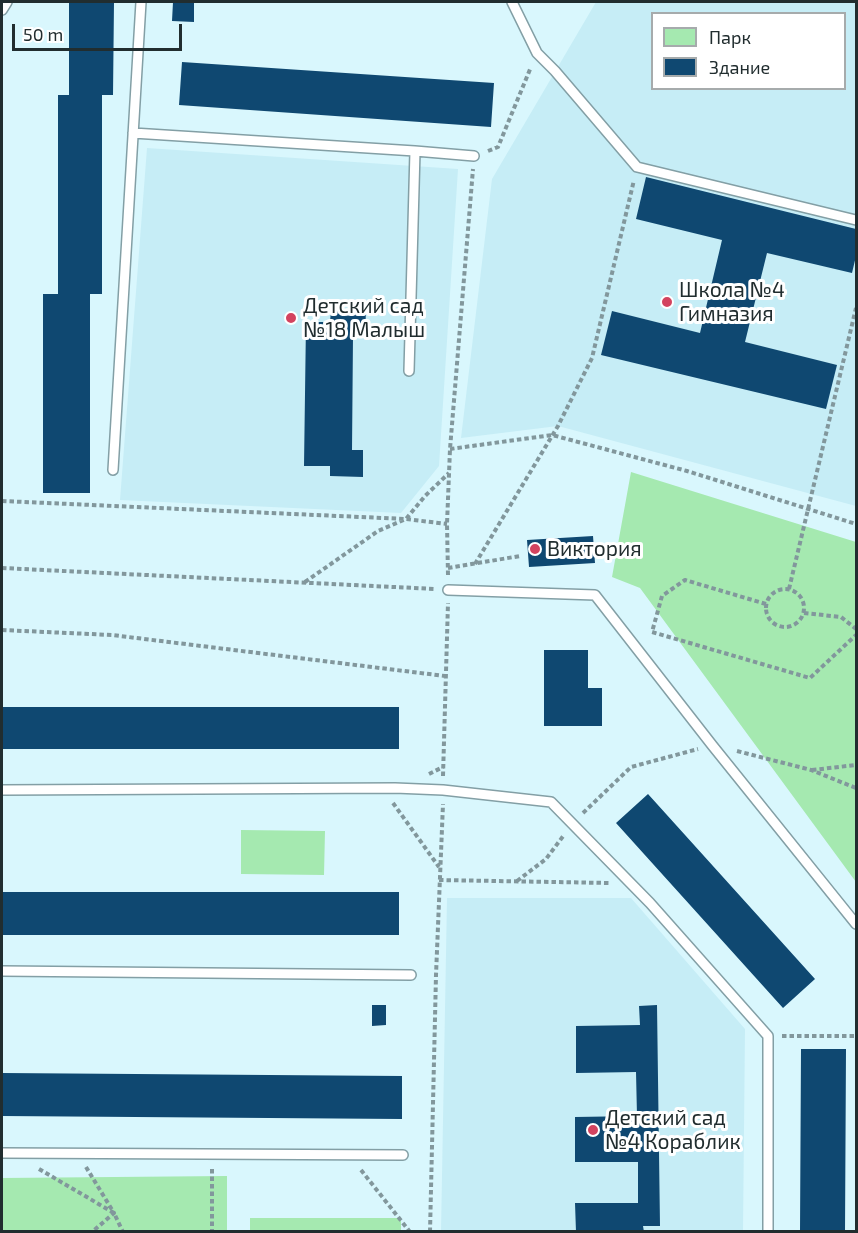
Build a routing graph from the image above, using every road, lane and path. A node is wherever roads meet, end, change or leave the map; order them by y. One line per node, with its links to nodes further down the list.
1 (7, 2): 4 (lane)
2 (141, 2): 6 (lane)
3 (512, 2): 5 (lane)
4 (2, 10)
5 (537, 53): 8 (path); 9 (lane)
6 (133, 134): 7 (lane); 15 (lane)
7 (415, 151): 8 (lane); 12 (lane)
8 (474, 156): 14 (path)
9 (637, 167): 10 (lane); 13 (path)
10 (856, 220)
11 (856, 308): 18 (path)
12 (409, 371)
13 (552, 435): 14 (path); 18 (path); 23 (path)
14 (450, 449): 16 (path)
15 (113, 470)
16 (449, 472): 19 (path); 20 (path)
17 (2, 501): 19 (path)
18 (809, 509): 21 (path); 27 (path)
19 (406, 519): 20 (path); 26 (path)
20 (447, 524): 25 (path)
21 (856, 524)
22 (520, 556): 23 (path)
23 (475, 564): 25 (path)
24 (2, 568): 26 (path)
25 (448, 568): 28 (path)
26 (304, 583): 28 (path)
27 (789, 589): 29 (path); 30 (path)
28 (448, 590): 34 (path); 35 (lane)
29 (766, 604): 30 (path); 33 (path)
30 (804, 613): 31 (path)
31 (856, 629)
32 (2, 630): 34 (path)
33 (856, 635)
34 (445, 676): 41 (path)
35 (712, 745): 37 (path); 42 (path); 47 (lane)
36 (856, 765): 37 (path)
37 (811, 770): 39 (path)
38 (382, 788): 40 (lane); 41 (lane); 43 (path)
39 (856, 788)
40 (2, 790)
41 (443, 790): 42 (lane); 43 (path)
42 (572, 824): 45 (path); 46 (lane)
43 (440, 868): 44 (path)
44 (439, 880): 45 (path); 62 (path)
45 (517, 881): 46 (path)
46 (631, 883): 50 (lane)
47 (856, 924)
48 (2, 970): 49 (lane)
49 (411, 975)
50 (768, 1036): 51 (path); 63 (lane)
51 (856, 1036)
52 (7, 1153): 53 (lane); 57 (path)
53 (77, 1154): 54 (lane); 57 (path)
54 (212, 1155): 56 (lane); 60 (path)
55 (403, 1155): 56 (lane)
56 (350, 1156): 61 (path)
57 (114, 1213): 58 (path); 59 (path)
58 (92, 1232)
59 (123, 1232)
60 (212, 1232)
61 (410, 1232)
62 (430, 1232)
63 (768, 1232)

